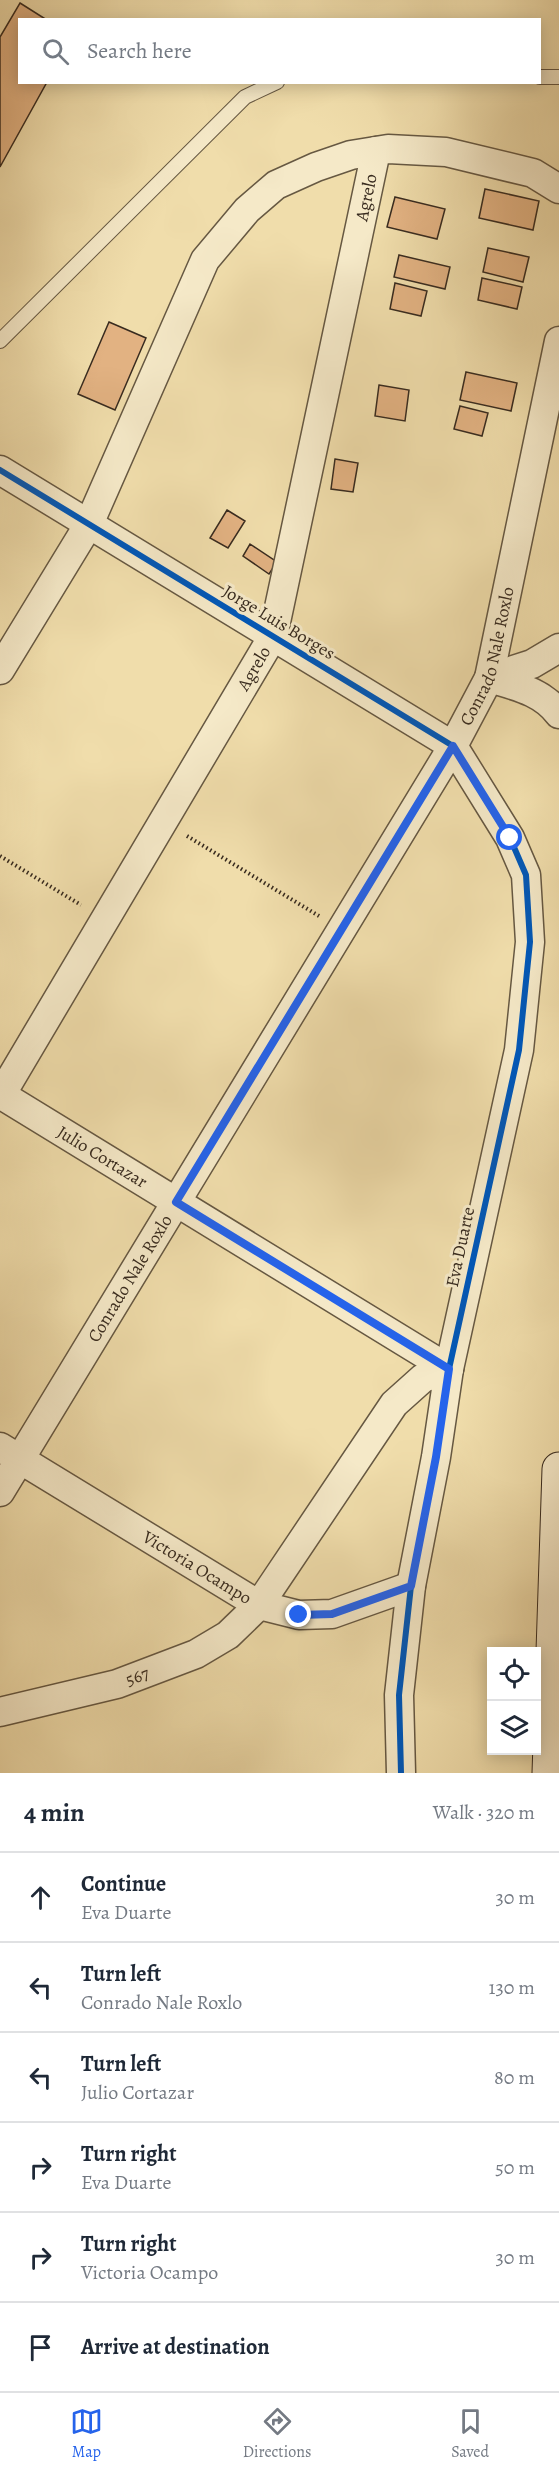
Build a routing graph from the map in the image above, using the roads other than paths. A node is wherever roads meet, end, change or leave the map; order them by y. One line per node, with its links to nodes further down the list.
1 (541, 76): 2 (lane)
2 (559, 77)
3 (273, 84): 6 (lane)
4 (376, 151): 5 (street); 9 (street); 10 (street, Agrelo)
5 (559, 189)
6 (0, 341)
7 (559, 341): 13 (street, Conrado Nale Roxlo)
8 (0, 470): 9 (street, Jorge Luis Borges)
9 (89, 524): 10 (street, Jorge Luis Borges); 12 (street)
10 (273, 636): 15 (street, Jorge Luis Borges); 16 (street, Agrelo)
11 (559, 648): 13 (street)
12 (0, 670)
13 (489, 678): 14 (street); 15 (street, Conrado Nale Roxlo)
14 (559, 714)
15 (453, 746): 17 (street, Conrado Nale Roxlo); 18 (street, Eva Duarte)
16 (1, 1095): 17 (street, Julio Cortazar)
17 (176, 1202): 18 (street, Julio Cortazar); 19 (street, Conrado Nale Roxlo)
18 (449, 1369): 22 (street, Eva Duarte); 23 (street)
19 (10, 1453): 21 (street, Conrado Nale Roxlo); 23 (street, Victoria Ocampo)
20 (559, 1469): 26 (main road)
21 (0, 1492)
22 (411, 1586): 23 (street, Victoria Ocampo); 25 (street, Eva Duarte)
23 (259, 1605): 24 (street, 567)
24 (0, 1712)
25 (401, 1773)
26 (549, 1773)

